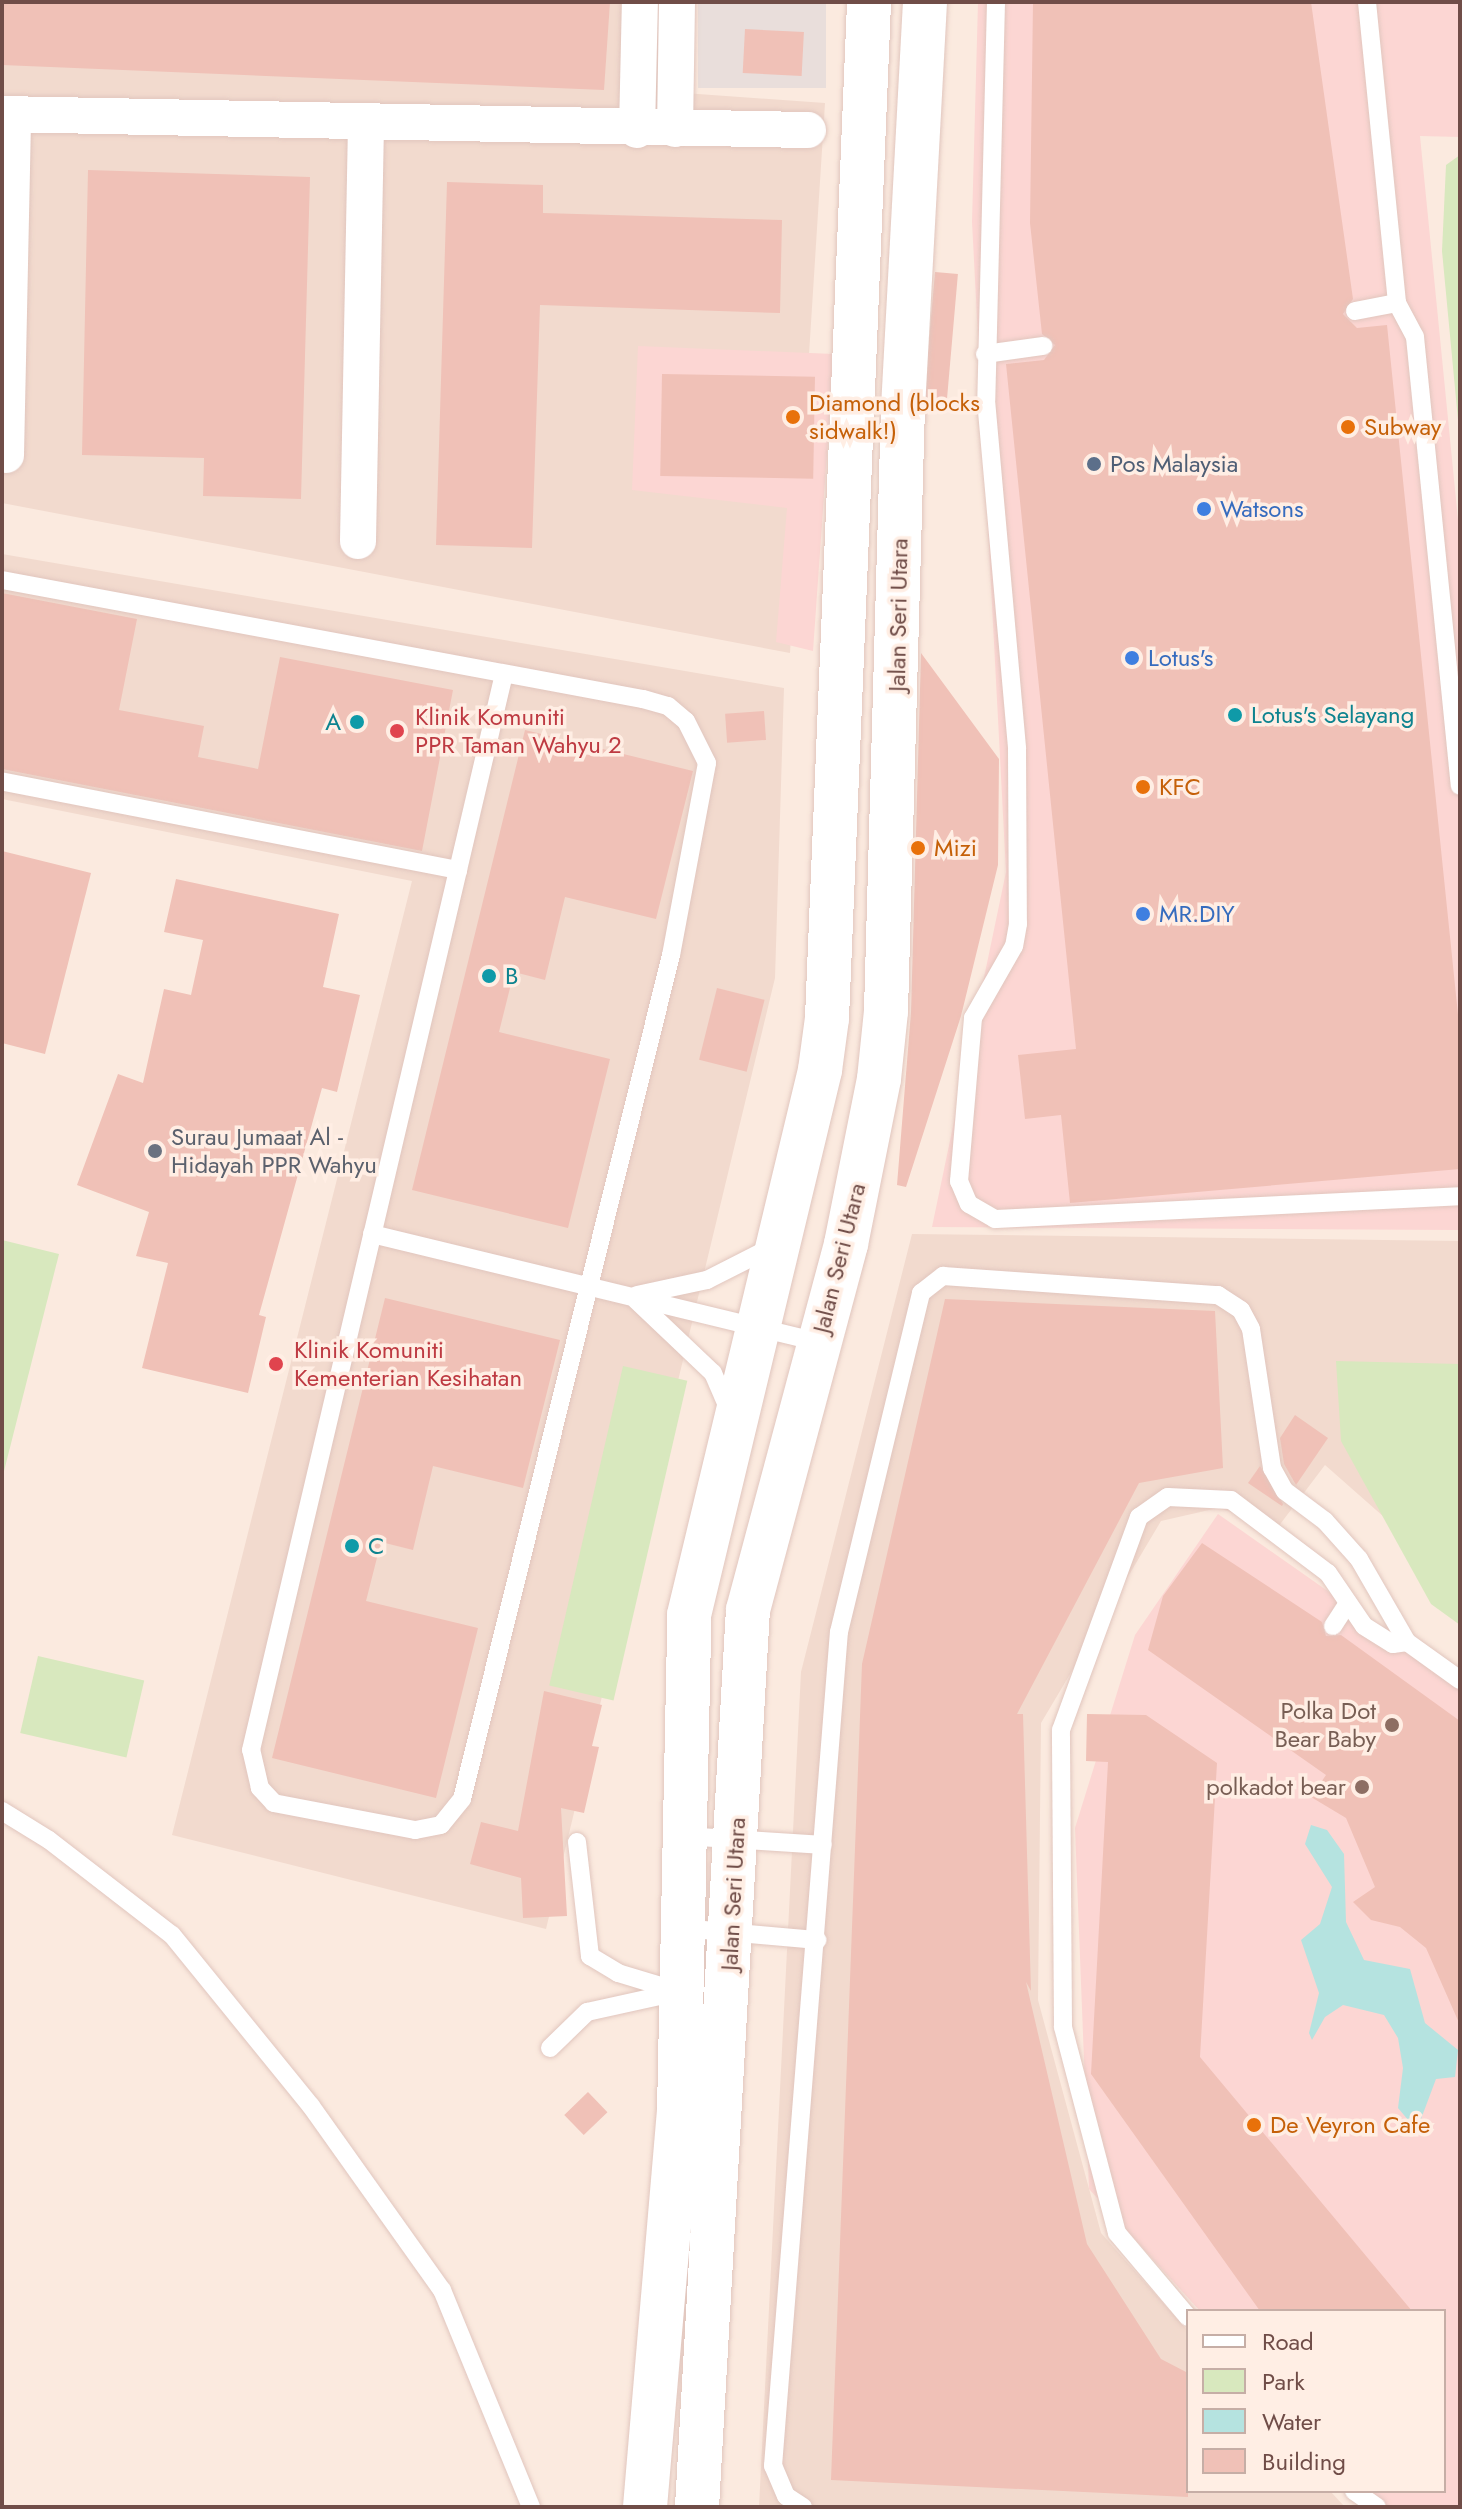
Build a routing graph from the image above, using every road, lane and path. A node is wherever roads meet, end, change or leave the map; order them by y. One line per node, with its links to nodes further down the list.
1 (640, 2): 10 (street)
2 (677, 2): 9 (street)
3 (869, 2): 25 (street, Jalan Seri Utara)
4 (925, 2): 29 (street, Jalan Seri Utara)
5 (996, 2): 15 (lane)
6 (1367, 2): 12 (lane)
7 (7, 114): 8 (street); 16 (street)
8 (366, 121): 10 (street); 17 (street)
9 (675, 129): 10 (street); 11 (street)
10 (637, 130)
11 (808, 130)
12 (1397, 303): 13 (lane); 21 (lane)
13 (1355, 311)
14 (1043, 346): 15 (lane)
15 (985, 354): 23 (lane)
16 (6, 455)
17 (358, 541)
18 (2, 580): 19 (lane)
19 (504, 674): 22 (lane); 26 (lane)
20 (2, 781): 22 (lane)
21 (1460, 786)
22 (458, 870): 24 (lane)
23 (1460, 1196)
24 (372, 1234): 26 (lane); 26 (lane)
25 (778, 1243): 27 (lane); 28 (street, Jalan Seri Utara)
26 (588, 1286): 27 (lane)
27 (630, 1296): 28 (lane); 30 (lane)
28 (757, 1326): 29 (lane); 30 (street, Jalan Seri Utara)
29 (819, 1342): 37 (street, Jalan Seri Utara)
30 (735, 1423): 36 (street, Jalan Seri Utara)
31 (1348, 1603): 32 (lane); 33 (lane); 45 (lane)
32 (1333, 1626)
33 (1407, 1642): 34 (lane); 39 (lane)
34 (1460, 1680)
35 (2, 1811): 47 (lane)
36 (685, 1836): 37 (lane); 40 (street, Jalan Seri Utara)
37 (735, 1839): 39 (lane); 41 (street, Jalan Seri Utara)
38 (577, 1842): 43 (lane)
39 (823, 1845): 42 (lane)
40 (682, 1928): 41 (lane); 43 (street, Jalan Seri Utara)
41 (731, 1931): 42 (lane); 49 (street, Jalan Seri Utara)
42 (817, 1940): 50 (lane)
43 (681, 1992): 44 (lane); 48 (street, Jalan Seri Utara)
44 (550, 2048)
45 (1186, 2315)
46 (1357, 2493): 51 (lane)
47 (531, 2507)
48 (645, 2507)
49 (697, 2507)
50 (803, 2507)
51 (1377, 2507)

